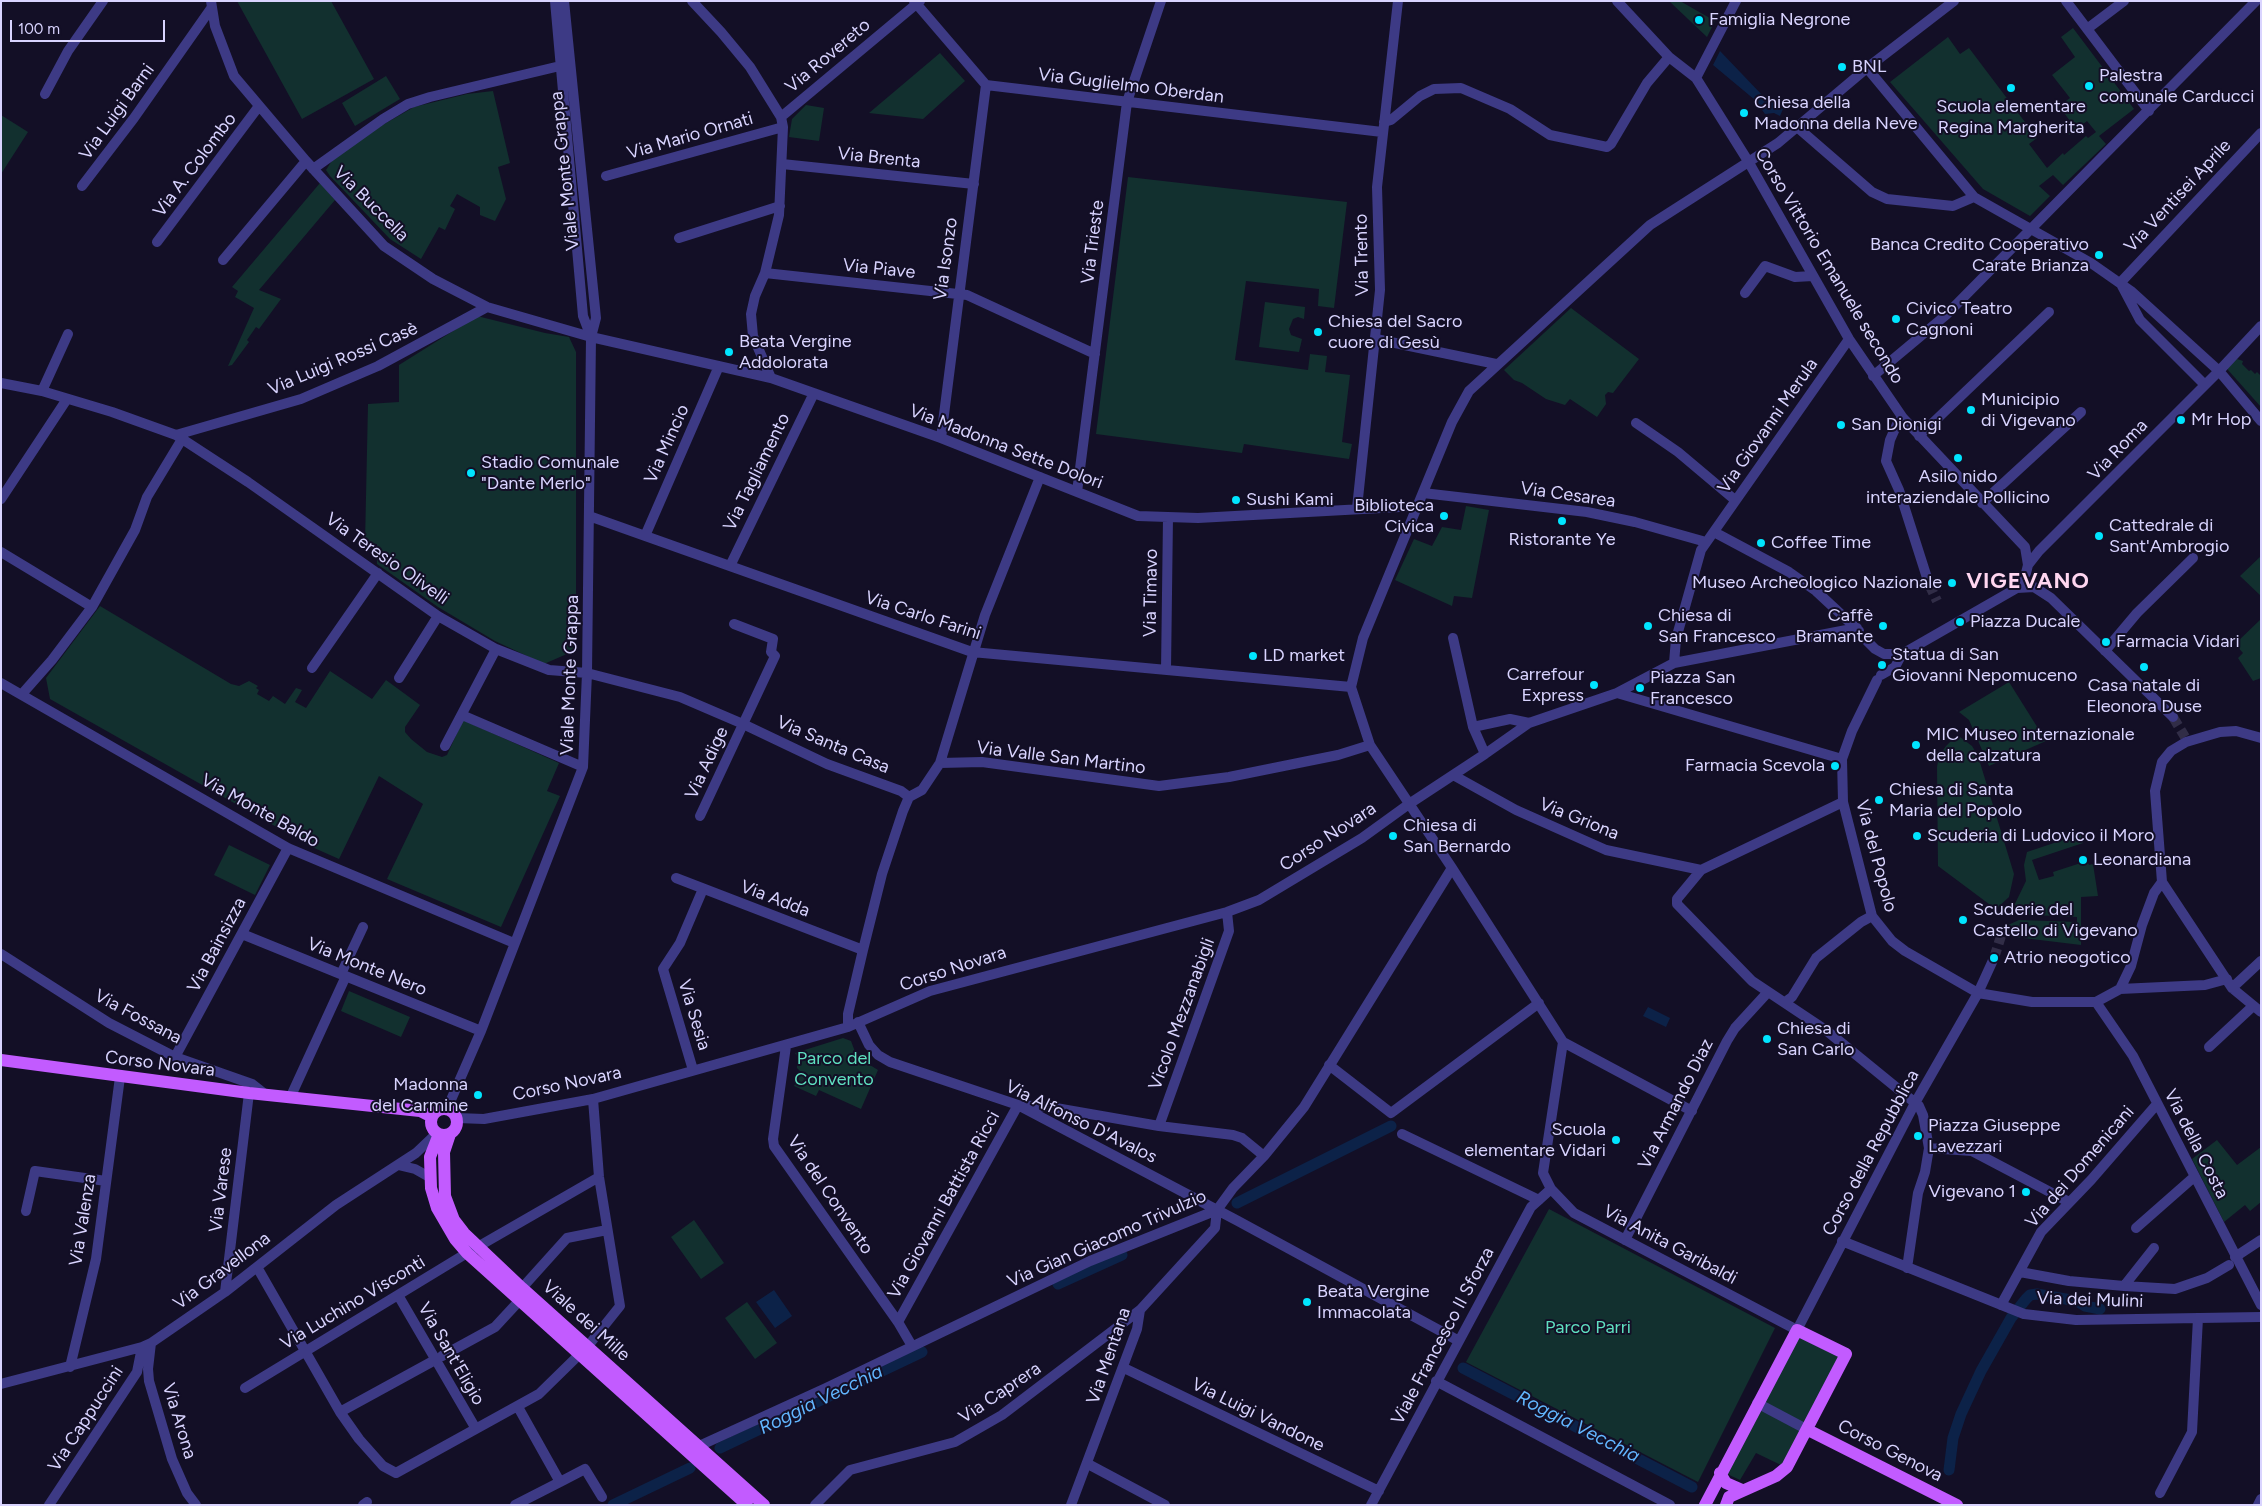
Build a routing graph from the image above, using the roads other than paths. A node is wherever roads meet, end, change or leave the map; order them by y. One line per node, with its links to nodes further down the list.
1 (103, 1): 21 (street)
2 (555, 1): 17 (street, Viale Monte Grappa)
3 (564, 1): 51 (street, Viale Monte Grappa)
4 (692, 1): 25 (street)
5 (1161, 1): 22 (street, Via Trieste)
6 (1398, 1): 26 (street, Via Trento)
7 (1617, 1): 16 (street)
8 (1736, 1): 19 (street)
9 (1954, 1): 18 (street)
10 (2066, 1): 15 (street)
11 (2124, 1): 15 (street)
12 (2256, 1): 24 (street)
13 (917, 2): 20 (street); 25 (street, Via Rovereto)
14 (212, 4): 23 (street, Via Buccella); 35 (street, Via Luigi Barni)
15 (2087, 30): 24 (street)
16 (1669, 57): 19 (street); 26 (street)
17 (560, 66): 32 (street, Viale Monte Grappa); 51 (street, Viale Monte Grappa)
18 (1867, 68): 27 (street); 36 (street)
19 (1696, 78): 30 (street, Corso Vittorio Emanuele secondo)
20 (986, 85): 22 (street, Via Guglielmo Oberdan); 34 (street, Via Isonzo)
21 (45, 94)
22 (1126, 102): 26 (street, Via Guglielmo Oberdan); 54 (street, Via Trieste)
23 (259, 106): 29 (street, Via Buccella); 40 (street, Via A. Colombo)
24 (2149, 111): 38 (street)
25 (782, 122): 31 (street); 33 (street, Via Mario Ornati)
26 (1383, 127): 52 (street, Via Trento)
27 (1797, 128): 30 (street); 36 (street)
28 (2261, 133): 44 (street, Via Ventisei Aprile)
29 (306, 160): 32 (street, Via Buccella); 41 (street)
30 (1748, 161): 43 (street, Corso Vittorio Emanuele secondo); 55 (street)
31 (782, 164): 34 (street, Via Brenta); 37 (street)
32 (313, 168): 47 (street, Via Buccella)
33 (606, 176)
34 (974, 184): 46 (street, Via Isonzo)
35 (82, 186)
36 (1974, 197): 38 (street)
37 (780, 206): 39 (street); 42 (street)
38 (2031, 228): 44 (street); 58 (street)
39 (679, 238)
40 (157, 242)
41 (223, 260)
42 (766, 273): 46 (street, Via Piave); 59 (street)
43 (1813, 276): 45 (street); 53 (street, Corso Vittorio Emanuele secondo)
44 (2120, 283): 57 (street); 61 (street)
45 (1745, 293)
46 (958, 294): 54 (street, Via Piave); 71 (street, Via Isonzo)
47 (487, 307): 51 (street, Via Buccella); 70 (street, Via Luigi Rossi Casè)
48 (2049, 312): 69 (street)
49 (2261, 326): 57 (street, Via Roma)
50 (68, 334): 62 (street)
51 (591, 336): 56 (street, Via Madonna Sette Dolori); 80 (street, Viale Monte Grappa)
52 (1376, 339): 55 (street); 79 (street, Via Trento)
53 (1849, 339): 58 (street, Corso Vittorio Emanuele secondo); 76 (street, Via Giovanni Merula)
54 (1095, 354): 73 (street, Via Trieste)
55 (1496, 364): 74 (street)
56 (719, 366): 59 (street, Via Madonna Sette Dolori); 83 (street, Via Mincio)
57 (2219, 371): 61 (street, Via Roma); 67 (street)
58 (1873, 376): 66 (street, Corso Vittorio Emanuele secondo)
59 (771, 378): 63 (street, Via Madonna Sette Dolori)
60 (1, 383): 62 (street, Via Teresio Olivelli)
61 (2205, 385): 87 (street, Via Roma)
62 (42, 391): 64 (street, Via Teresio Olivelli)
63 (814, 393): 71 (street, Via Madonna Sette Dolori); 88 (street, Via Tagliamento)
64 (67, 399): 70 (street, Via Teresio Olivelli); 75 (street)
65 (2081, 412): 77 (street)
66 (1903, 418): 69 (street, Corso Vittorio Emanuele secondo); 90 (street)
67 (2261, 421)
68 (1636, 423): 76 (street)
69 (1919, 436): 77 (street, Corso Vittorio Emanuele secondo)
70 (179, 437): 89 (street, Via Teresio Olivelli); 92 (street)
71 (941, 438): 72 (street, Via Madonna Sette Dolori)
72 (1040, 477): 73 (street, Via Madonna Sette Dolori); 99 (street)
73 (1078, 492): 81 (street, Via Madonna Sette Dolori)
74 (1424, 492): 78 (street); 84 (street, Via Cesarea)
75 (1, 499)
76 (1735, 500): 82 (street, Via Giovanni Merula)
77 (1982, 503): 87 (street, Corso Vittorio Emanuele secondo)
78 (1418, 506): 79 (street, Via Madonna Sette Dolori); 107 (street)
79 (1357, 508): 81 (street, Via Madonna Sette Dolori)
80 (589, 516): 83 (street, Via Carlo Farini); 104 (street, Viale Monte Grappa)
81 (1168, 517): 103 (street, Via Timavo)
82 (1714, 532): 84 (street, Via Giovanni Merula); 101 (street)
83 (645, 536): 88 (street, Via Carlo Farini)
84 (1706, 542): 101 (street, Via Giovanni Merula)
85 (1, 552): 92 (street)
86 (2193, 558): 98 (street)
87 (2028, 565): 91 (street)
88 (730, 566): 99 (street, Via Carlo Farini)
89 (378, 573): 93 (street, Via Teresio Olivelli); 102 (street)
90 (1929, 584)
91 (2017, 588): 98 (street); 100 (street)
92 (92, 607): 109 (street)
93 (438, 616): 97 (street, Via Teresio Olivelli); 105 (street)
94 (734, 624): 113 (street)
95 (1453, 638): 114 (street)
96 (1867, 641): 100 (street)
97 (496, 649): 104 (street, Via Teresio Olivelli); 110 (street)
98 (2105, 651): 111 (street)
99 (972, 652): 103 (street, Via Carlo Farini); 120 (street)
100 (1902, 654): 119 (street, Via del Popolo)
101 (1670, 665): 108 (street)
102 (312, 668)
103 (1166, 670): 107 (street, Via Carlo Farini)
104 (587, 673): 113 (street, Via Santa Casa); 121 (street, Viale Monte Grappa)
105 (399, 678)
106 (1, 683): 109 (street, Via Monte Baldo)
107 (1351, 687): 116 (street)
108 (1617, 693): 112 (street); 119 (street)
109 (22, 694): 127 (street, Via Monte Baldo)
110 (462, 714): 117 (street); 121 (street)
111 (2173, 716)
112 (1529, 722): 114 (street); 118 (street, Corso Novara)
113 (743, 724): 123 (street, Via Santa Casa); 126 (street, Via Adige)
114 (1473, 727): 118 (street)
115 (2261, 738): 131 (street)
116 (1370, 745): 120 (street, Via Valle San Martino); 125 (street)
117 (445, 746)
118 (1485, 754): 122 (street, Corso Novara)
119 (1842, 759): 124 (street, Via del Popolo)
120 (940, 763): 123 (street)
121 (584, 767): 137 (street, Viale Monte Grappa)
122 (1453, 775): 125 (street, Corso Novara); 129 (street, Via Griona)
123 (909, 797): 138 (street)
124 (1843, 802): 129 (street); 134 (street, Via del Popolo)
125 (1409, 804): 128 (street); 133 (street, Corso Novara)
126 (700, 816)
127 (288, 848): 136 (street, Via Bainsizza); 137 (street, Via Monte Baldo)
128 (1452, 868): 149 (street); 158 (street, Via Gian Giacomo Trivulzio)
129 (1701, 870): 145 (street)
130 (676, 878): 132 (street, Via Adda)
131 (2162, 882): 143 (street); 144 (street)
132 (703, 889): 138 (street, Via Adda); 159 (street, Via Sesia)
133 (1226, 912): 151 (street, Corso Novara); 171 (street, Vicolo Mezzanabigli)
134 (1872, 916): 146 (street, Via del Popolo); 147 (street)
135 (363, 927): 142 (street)
136 (242, 934): 142 (street, Via Monte Nero); 156 (street, Via Bainsizza)
137 (514, 943): 152 (street, Viale Monte Grappa)
138 (863, 950): 151 (street)
139 (1, 954): 156 (street, Via Fossana)
140 (1994, 958): 146 (street, Corso della Repubblica)
141 (2261, 961): 143 (street)
142 (344, 976): 152 (street, Via Monte Nero); 163 (street)
143 (2230, 983): 144 (street); 150 (street)
144 (2120, 988): 148 (street)
145 (1768, 992): 147 (street); 168 (street, Via Armando Diaz)
146 (1978, 993): 148 (street); 165 (street, Corso della Repubblica)
147 (1785, 1002): 165 (street)
148 (2096, 1002): 166 (street, Via della Costa)
149 (1538, 1003): 153 (street); 158 (street)
150 (2257, 1009): 155 (street)
151 (853, 1025): 154 (street, Corso Novara); 167 (street, Via Alfonso D'Avalos)
152 (480, 1031): 169 (street, Viale Monte Grappa)
153 (1563, 1042): 168 (street); 181 (street, Via Anita Garibaldi)
154 (786, 1046): 159 (street, Corso Novara); 206 (street, Via del Convento)
155 (2208, 1047)
156 (175, 1057): 162 (street, Via Fossana)
157 (1, 1060): 160 (main road, Corso Novara)
158 (1329, 1066): 175 (street, Via Gian Giacomo Trivulzio)
159 (694, 1070): 164 (street, Corso Novara)
160 (120, 1077): 161 (main road, Corso Novara); 180 (street, Via Valenza)
161 (249, 1093): 162 (main road, Corso Novara); 198 (street, Via Varese)
162 (266, 1095): 163 (main road, Corso Novara)
163 (290, 1098): 170 (main road, Corso Novara)
164 (593, 1099): 169 (street, Corso Novara); 178 (street)
165 (1915, 1103): 174 (street); 190 (street, Corso della Repubblica)
166 (2157, 1104): 177 (street, Via della Costa); 183 (street, Via dei Domenicani)
167 (1018, 1105): 171 (street); 185 (street, Via Alfonso D'Avalos); 206 (street, Via Giovanni Battista Ricci)
168 (1692, 1111): 188 (street, Via Armando Diaz)
169 (452, 1114): 170 (main road); 172 (main road)
170 (432, 1117): 172 (main road)
171 (1158, 1126): 175 (street)
172 (442, 1133): 176 (street, Via Gravellona); 179 (main road, Viale dei Mille); 192 (main road, Viale dei Mille)
173 (1402, 1134): 182 (street)
174 (1932, 1148): 183 (street); 195 (street)
175 (1264, 1156): 185 (street, Via Gian Giacomo Trivulzio)
176 (398, 1165): 179 (street); 194 (street, Via Gravellona)
177 (2194, 1176): 186 (street); 193 (street, Via della Costa)
178 (599, 1177): 187 (street); 192 (street, Via Luchino Visconti)
179 (431, 1178): 192 (main road, Viale dei Mille)
180 (106, 1181): 184 (street); 214 (street, Via Valenza)
181 (1551, 1189): 182 (street, Viale Francesco II Sforza); 188 (street, Via Anita Garibaldi)
182 (1539, 1200): 208 (street, Viale Francesco II Sforza)
183 (2068, 1202): 196 (street, Via dei Domenicani)
184 (26, 1210)
185 (1217, 1210): 203 (street, Via Mentana); 208 (street, Via Alfonso D'Avalos); 210 (street, Via Gian Giacomo Trivulzio)
186 (2136, 1228)
187 (608, 1230): 199 (street); 211 (street)
188 (1625, 1240): 207 (street, Via Anita Garibaldi)
189 (2261, 1240): 193 (street)
190 (1842, 1241): 195 (street, Via dei Mulini); 207 (street, Corso della Repubblica)
191 (2154, 1248): 197 (street)
192 (472, 1250): 199 (main road, Viale dei Mille); 200 (street, Via Luchino Visconti)
193 (2232, 1261): 197 (street); 202 (street, Via della Costa)
194 (257, 1267): 198 (street, Via Gravellona); 212 (street)
195 (1906, 1268): 201 (street, Via dei Mulini)
196 (2020, 1272): 197 (street); 201 (street, Via dei Domenicani)
197 (2124, 1286)
198 (225, 1292): 209 (street, Via Gravellona)
199 (521, 1294): 211 (main road, Viale dei Mille); 213 (street)
200 (398, 1295): 212 (street, Via Luchino Visconti); 213 (street, Via Sant'Eligio)
201 (2001, 1305): 205 (street, Via dei Mulini)
202 (2261, 1305)
203 (1140, 1310): 215 (street, Via Mentana); 233 (street, Via Caprera)
204 (2261, 1317): 205 (street, Via dei Mulini)
205 (2198, 1318): 230 (street)
206 (898, 1322): 210 (street, Via Giovanni Battista Ricci)
207 (1797, 1330): 219 (main road); 223 (main road)
208 (1459, 1341): 216 (street, Viale Francesco II Sforza)
209 (147, 1345): 214 (street, Via Gravellona); 234 (street, Via Cappuccini); 235 (street, Via Arona)
210 (912, 1346): 224 (street, Via Gian Giacomo Trivulzio)
211 (584, 1350): 220 (street); 224 (main road, Viale dei Mille)
212 (306, 1351): 218 (street, Via Luchino Visconti); 221 (street)
213 (439, 1358): 221 (street); 222 (street, Via Sant'Eligio)
214 (70, 1367): 217 (street, Via Gravellona)
215 (1124, 1368): 225 (street, Via Mentana); 229 (street, Via Luigi Vandone)
216 (1436, 1381): 229 (street, Viale Francesco II Sforza); 242 (street)
217 (1, 1384)
218 (245, 1388)
219 (1757, 1403): 223 (street); 226 (main road)
220 (518, 1407): 222 (street); 227 (street)
221 (340, 1412): 222 (street)
222 (476, 1429)
223 (1808, 1430): 228 (main road); 245 (main road, Corso Genova)
224 (701, 1455): 237 (main road, Viale dei Mille); 238 (main road, Viale dei Mille)
225 (1088, 1464): 239 (street, Via Mentana); 240 (street)
226 (1720, 1472): 228 (main road); 243 (main road)
227 (560, 1482): 231 (street); 236 (street)
228 (1742, 1490): 244 (main road)
229 (1379, 1491): 241 (street, Viale Francesco II Sforza)
230 (2160, 1493)
231 (602, 1497)
232 (2261, 1499): 246 (street)
233 (821, 1503)
234 (48, 1505)
235 (196, 1505)
236 (515, 1505)
237 (747, 1505)
238 (764, 1505)
239 (1072, 1505)
240 (1165, 1505)
241 (1371, 1505)
242 (1670, 1505)
243 (1705, 1505)
244 (1726, 1505)
245 (1957, 1505)
246 (2258, 1505)

